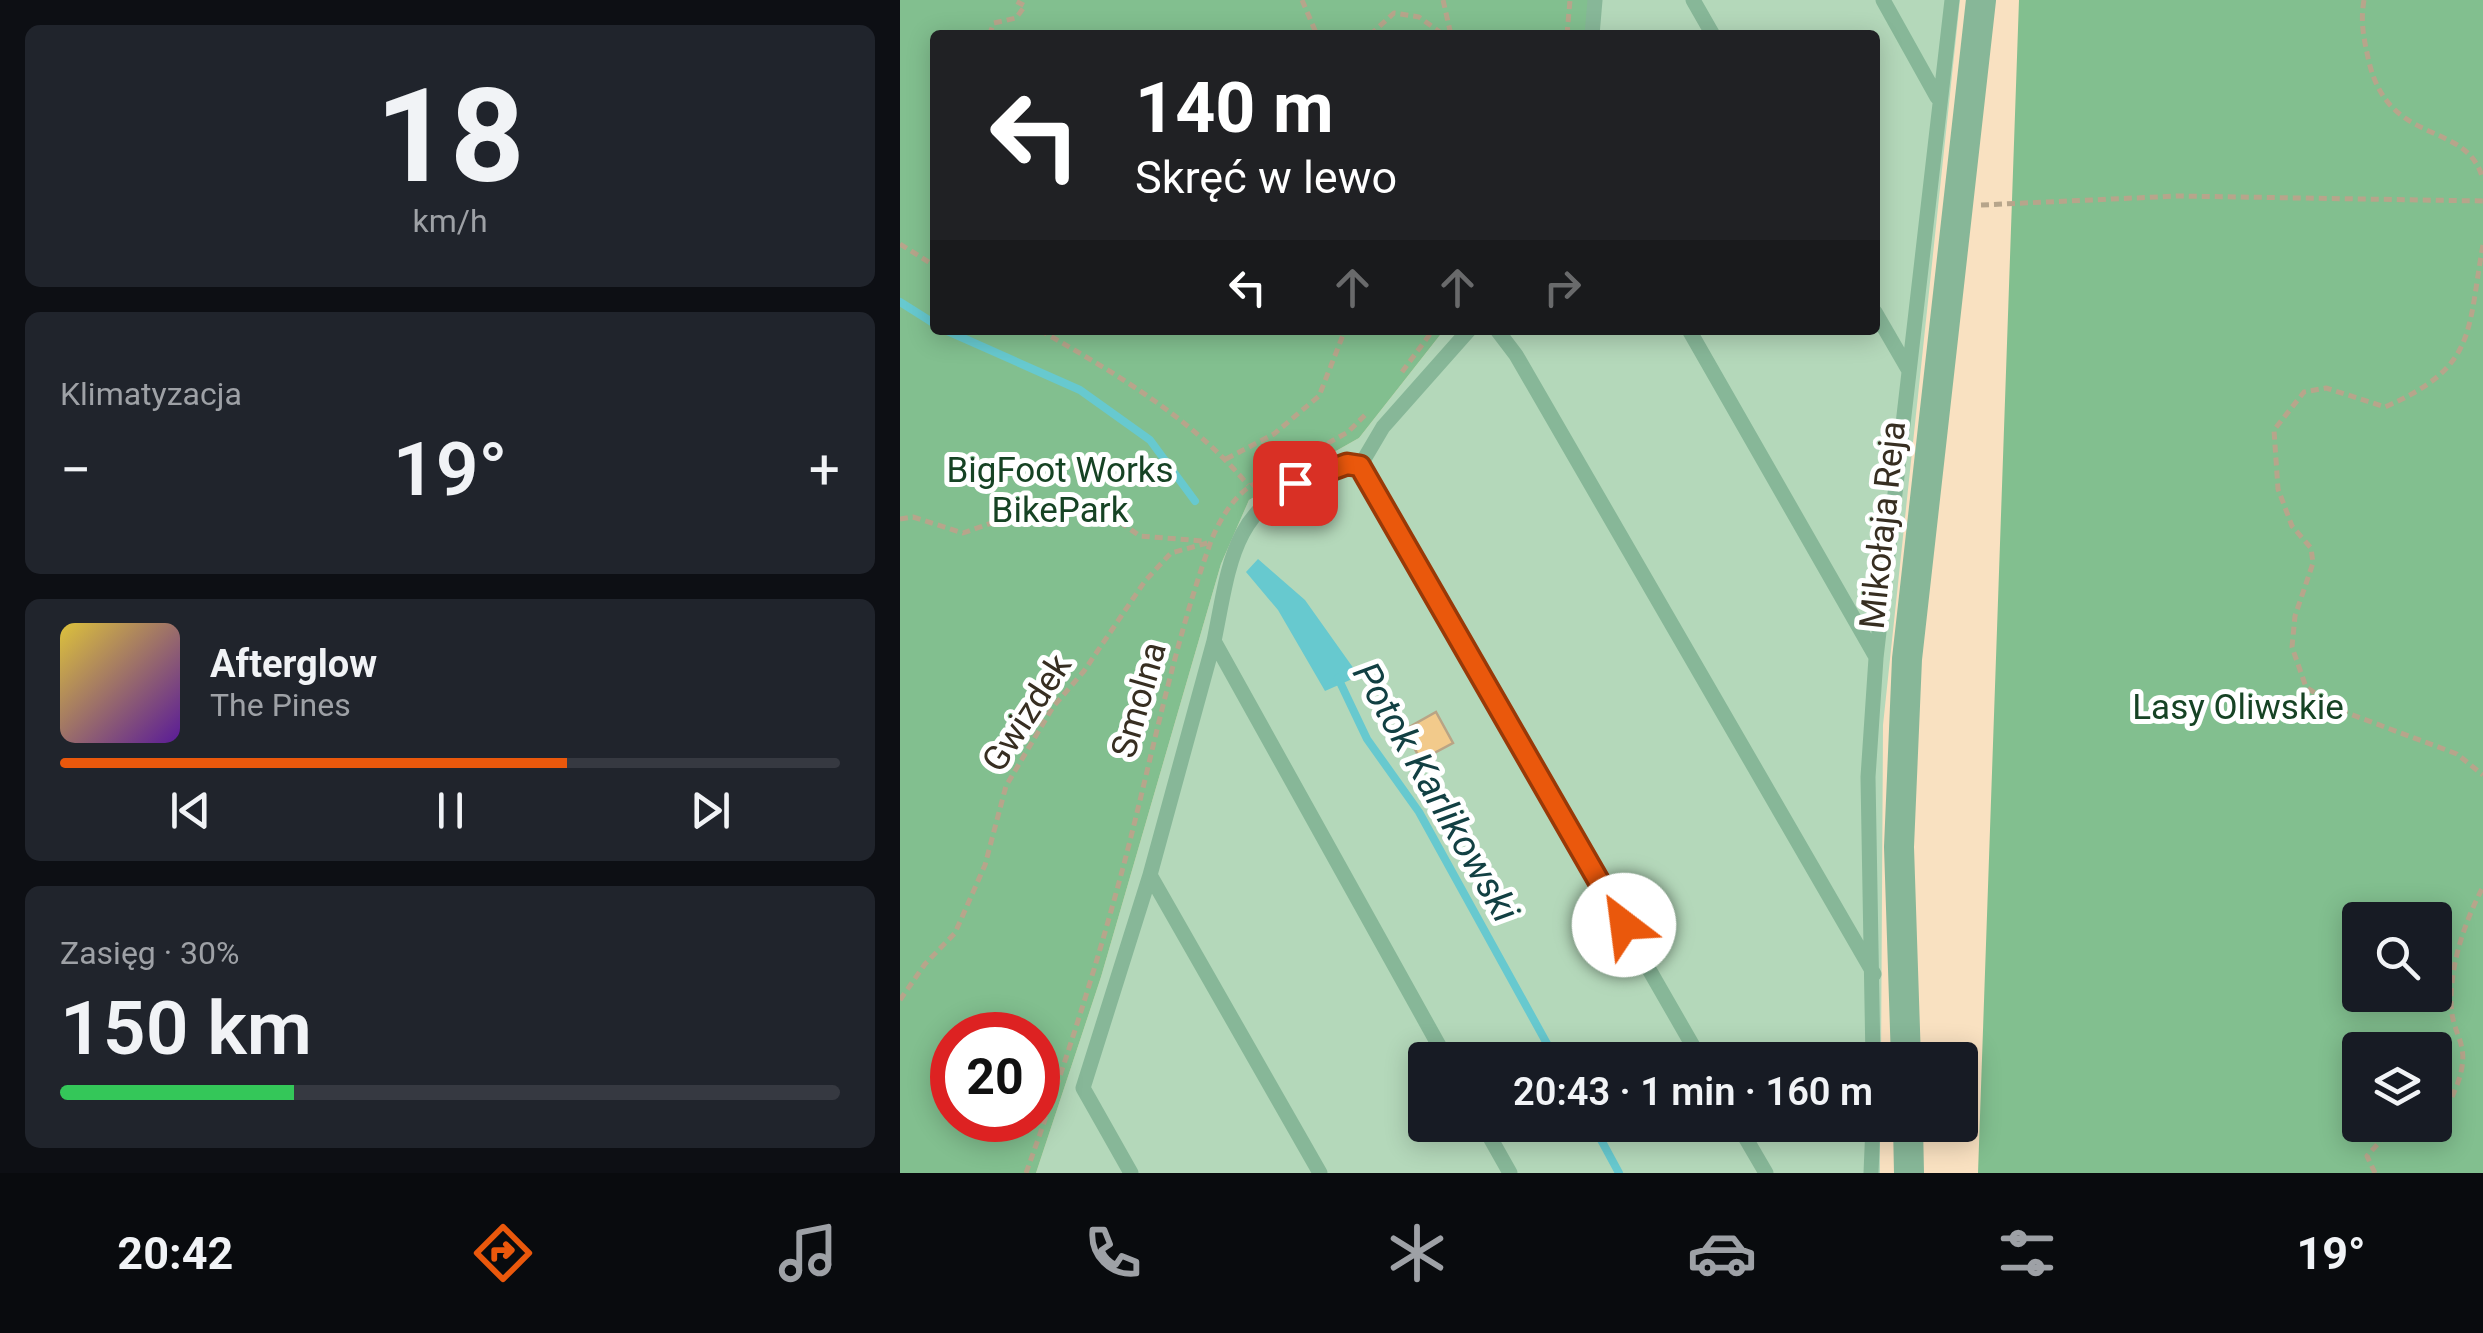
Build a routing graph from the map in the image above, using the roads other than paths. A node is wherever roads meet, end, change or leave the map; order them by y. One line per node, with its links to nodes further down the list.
1 (1595, 0): 6 (lane)
2 (1693, 0): 7 (lane)
3 (1882, 0): 8 (lane)
4 (1952, 0): 8 (lane)
5 (1981, 0): 22 (street, Mikołaja Reja)
6 (1592, 30)
7 (1711, 30)
8 (1938, 97): 13 (lane)
9 (1880, 321): 13 (lane)
10 (1465, 335): 14 (lane)
11 (1501, 335): 18 (lane)
12 (1693, 335): 16 (lane)
13 (1908, 369): 16 (lane)
14 (1360, 466): 15 (lane); 20 (lane)
15 (1214, 641): 17 (lane); 19 (lane)
16 (1876, 658): 18 (lane)
17 (1150, 875): 27 (lane); 28 (lane)
18 (1876, 976): 21 (lane)
19 (1437, 1042)
20 (1691, 1042)
21 (1874, 1042)
22 (1905, 1042)
23 (1493, 1142): 29 (lane)
24 (1748, 1142): 30 (lane)
25 (1873, 1142): 31 (lane)
26 (1908, 1142): 32 (street)
27 (1131, 1173)
28 (1320, 1173)
29 (1510, 1173)
30 (1766, 1173)
31 (1872, 1173)
32 (1909, 1173)

